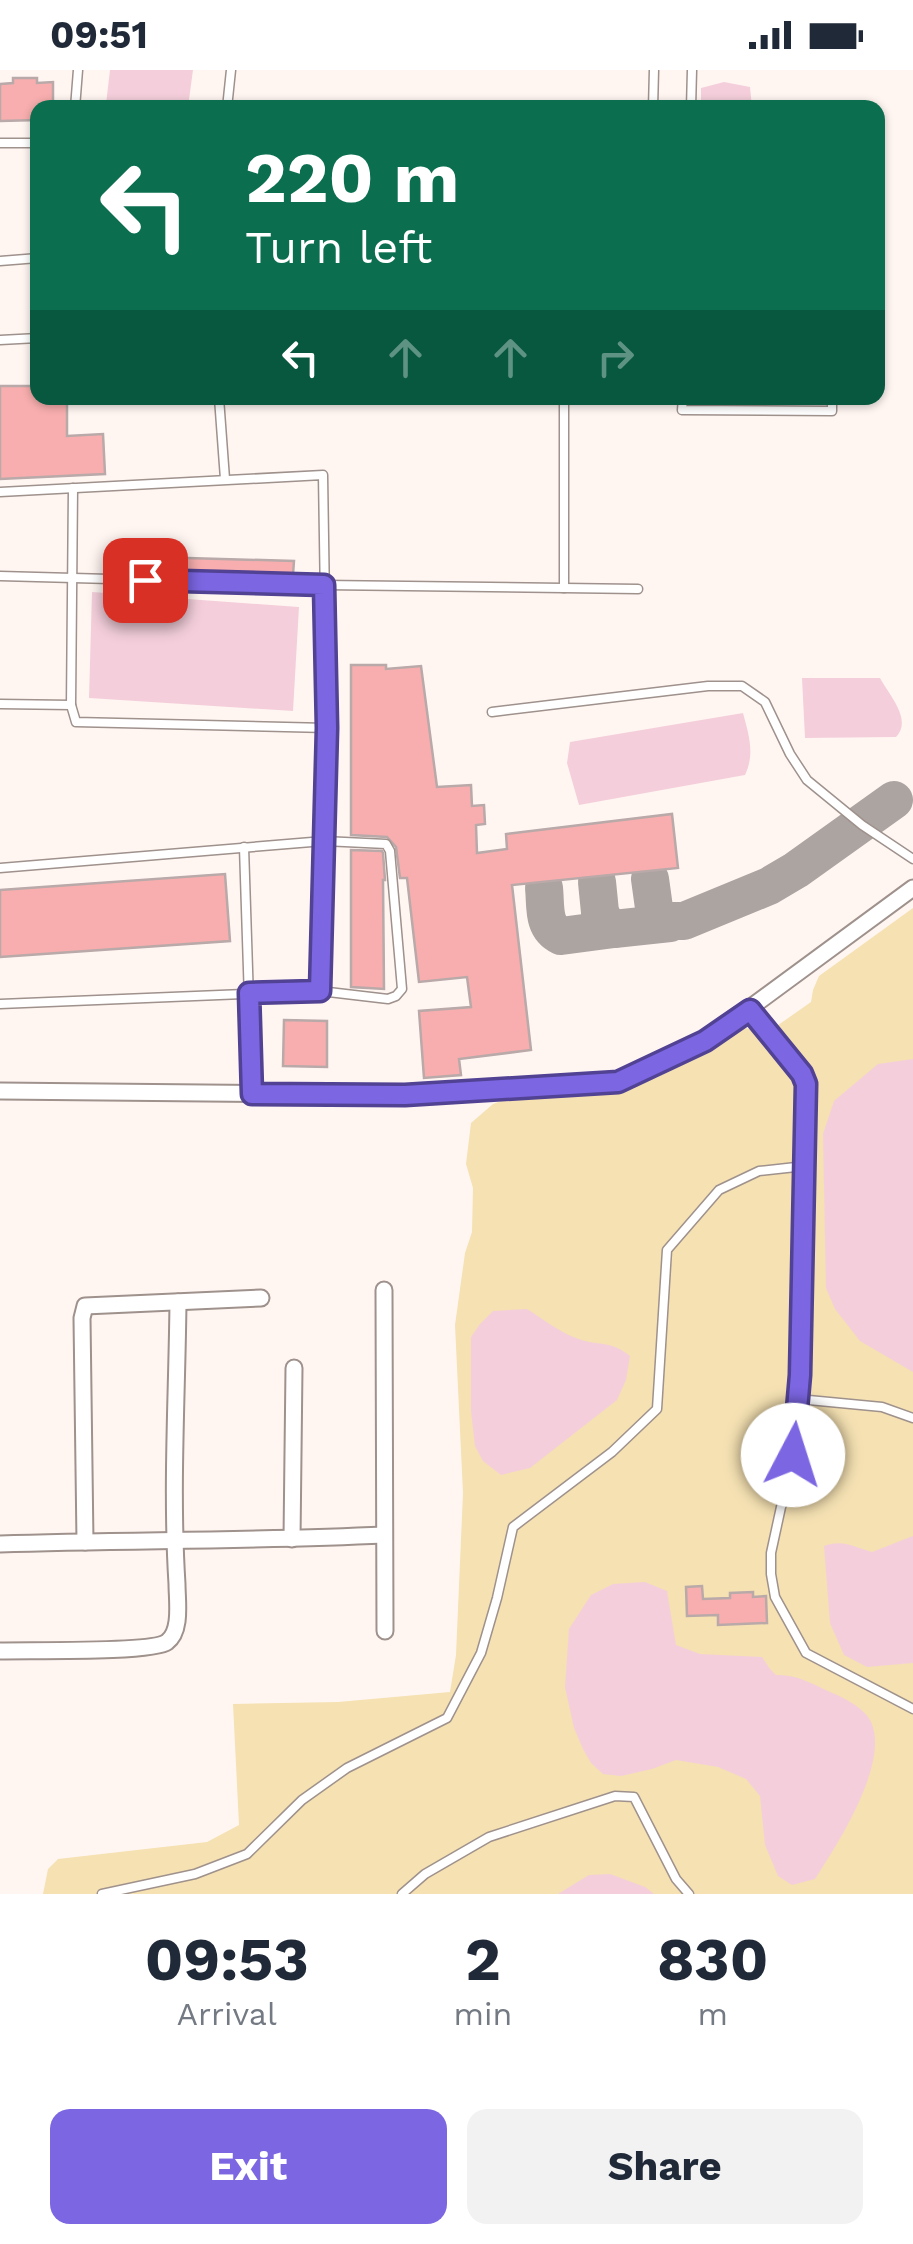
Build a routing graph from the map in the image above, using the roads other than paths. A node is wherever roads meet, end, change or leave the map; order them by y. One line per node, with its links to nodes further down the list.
1 (78, 70): 5 (lane)
2 (231, 70): 6 (lane)
3 (654, 70): 7 (lane)
4 (692, 70): 8 (lane)
5 (76, 100)
6 (227, 100)
7 (652, 100)
8 (691, 100)
9 (0, 142): 10 (lane)
10 (30, 143)
11 (30, 259): 12 (lane)
12 (0, 261)
13 (30, 338): 14 (lane)
14 (0, 340)
15 (220, 405): 19 (lane)
16 (564, 405): 25 (lane)
17 (682, 405): 18 (lane)
18 (832, 405)
19 (225, 479): 20 (lane); 24 (lane)
20 (72, 488): 21 (lane); 23 (lane)
21 (0, 492)
22 (0, 576): 23 (lane)
23 (73, 578): 24 (lane); 28 (lane)
24 (324, 585): 25 (lane); 30 (lane)
25 (564, 588): 26 (lane)
26 (638, 589)
27 (0, 704): 28 (lane)
28 (71, 704): 30 (lane)
29 (492, 712): 33 (lane)
30 (327, 728): 31 (lane)
31 (324, 841): 32 (lane); 36 (lane); 36 (lane)
32 (244, 847): 34 (lane); 37 (lane)
33 (913, 859)
34 (0, 868)
35 (913, 888): 39 (street)
36 (320, 991): 37 (lane)
37 (249, 993): 38 (lane); 41 (lane)
38 (0, 1004)
39 (750, 1010): 41 (street); 42 (lane)
40 (0, 1091): 41 (street)
41 (252, 1094)
42 (805, 1166): 47 (lane); 57 (lane)
43 (384, 1290): 49 (street)
44 (260, 1298): 45 (street)
45 (178, 1302): 50 (street); 52 (street)
46 (294, 1368): 51 (street)
47 (798, 1399): 48 (lane); 56 (lane)
48 (913, 1418)
49 (384, 1535): 51 (street); 54 (street)
50 (174, 1539): 51 (street); 52 (street); 55 (street)
51 (292, 1539)
52 (85, 1542): 53 (street)
53 (0, 1544)
54 (385, 1631)
55 (0, 1651)
56 (913, 1709)
57 (102, 1894)
58 (402, 1894): 59 (lane)
59 (688, 1894)

